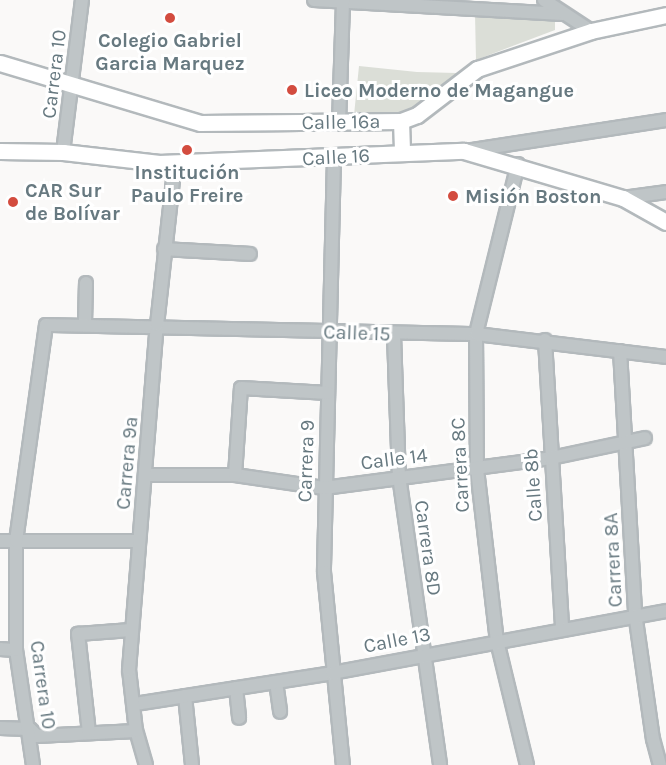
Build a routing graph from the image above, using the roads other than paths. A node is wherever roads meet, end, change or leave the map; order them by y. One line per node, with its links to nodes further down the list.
1 (82, 0): 9 (street, Carrera 10)
2 (315, 0): 4 (street)
3 (544, 0): 5 (street)
4 (343, 2): 5 (street); 12 (street)
5 (563, 14): 7 (street)
6 (666, 15): 7 (main road, Calle 16a)
7 (591, 31): 11 (main road, Calle 16a)
8 (0, 63): 9 (main road, Calle 16a)
9 (74, 83): 12 (main road, Calle 16a); 15 (street, Carrera 10)
10 (666, 120): 14 (street)
11 (401, 121): 12 (main road, Calle 16a); 16 (main road)
12 (339, 123)
13 (0, 151): 15 (main road, Calle 16)
14 (464, 151): 16 (main road, Calle 16); 19 (main road, Calle 16)
15 (63, 152): 18 (main road, Calle 16)
16 (402, 152): 17 (main road, Calle 16)
17 (334, 158): 18 (main road, Calle 16); 29 (street, Carrera 9)
18 (175, 162): 23 (street, Carrera 9a)
19 (518, 164): 21 (main road, Calle 16); 30 (street, Carrera 8C)
20 (666, 192): 21 (street, Calle 16)
21 (623, 198): 22 (main road)
22 (666, 222)
23 (164, 249): 24 (street); 28 (street, Carrera 9a)
24 (250, 254)
25 (86, 283): 26 (street)
26 (85, 323): 27 (street, Calle 15); 28 (street, Calle 15)
27 (46, 325): 45 (street, Carrera 10)
28 (157, 325): 29 (street, Calle 15); 41 (street, Carrera 9a)
29 (332, 332): 31 (street, Calle 15); 35 (street, Carrera 9)
30 (476, 334): 31 (street, Calle 15); 32 (street, Calle 15); 39 (street, Carrera 8C)
31 (394, 335): 42 (street, Carrera 8D)
32 (545, 340): 33 (street, Calle 15); 38 (street, Calle 8b)
33 (620, 351): 34 (street, Calle 15); 37 (street, Carrera 8A)
34 (666, 357)
35 (328, 393): 40 (street); 43 (street, Carrera 9)
36 (645, 438): 37 (street, Calle 14)
37 (627, 441): 38 (street, Calle 14); 48 (street, Carrera 8A)
38 (551, 458): 39 (street, Calle 14); 49 (street, Calle 8b)
39 (477, 469): 42 (street, Calle 14); 51 (street, Carrera 8C)
40 (235, 475): 41 (street, Calle 14); 43 (street, Calle 14)
41 (146, 476): 46 (street, Carrera 9a)
42 (399, 476): 43 (street, Calle 14); 54 (street, Carrera 8D)
43 (324, 488): 55 (street, Carrera 9)
44 (0, 541): 45 (street)
45 (16, 541): 46 (street); 53 (street, Carrera 10)
46 (139, 541): 50 (street, Carrera 9a)
47 (666, 611): 48 (street, Calle 13)
48 (635, 613): 49 (street, Calle 13); 66 (street, Carrera 8A)
49 (562, 628): 51 (street, Calle 13)
50 (131, 630): 59 (street, Carrera 9a); 65 (street)
51 (497, 641): 54 (street, Calle 13); 73 (street, Carrera 8C)
52 (0, 649): 53 (street)
53 (16, 650): 63 (street, Carrera 10)
54 (423, 654): 55 (street, Calle 13); 72 (street, Carrera 8D)
55 (332, 673): 56 (street, Calle 13); 71 (street, Carrera 9)
56 (276, 682): 57 (street, Calle 13); 60 (street)
57 (236, 688): 58 (street, Calle 13); 61 (street)
58 (185, 696): 59 (street, Calle 13); 70 (street)
59 (135, 704): 64 (street, Carrera 9a)
60 (280, 712)
61 (240, 718)
62 (0, 728): 63 (street)
63 (30, 729): 65 (street); 68 (street, Carrera 10)
64 (136, 731): 65 (street); 69 (street, Carrera 9a)
65 (89, 734)
66 (653, 739): 67 (street); 74 (street, Carrera 8A)
67 (666, 739)
68 (33, 765)
69 (146, 765)
70 (192, 765)
71 (343, 765)
72 (440, 765)
73 (527, 765)
74 (660, 765)

